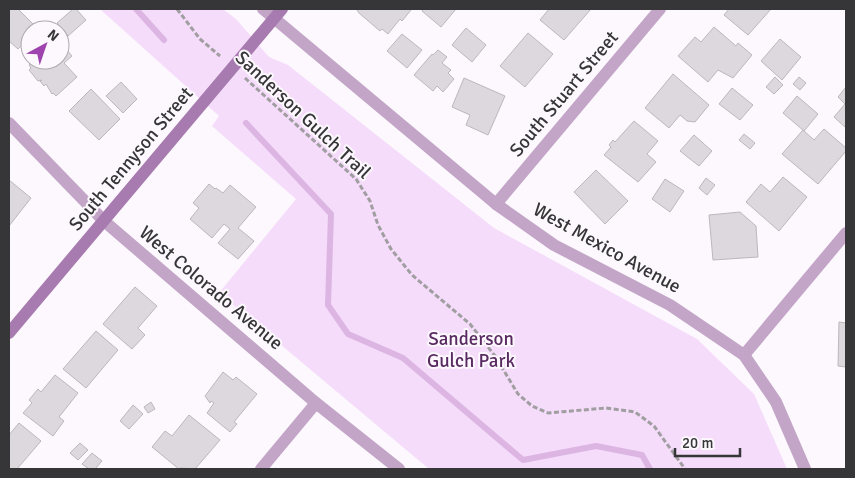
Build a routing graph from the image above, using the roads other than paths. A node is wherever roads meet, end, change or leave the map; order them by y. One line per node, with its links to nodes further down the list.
1 (263, 9): 3 (street, West Mexico Avenue)
2 (660, 9): 5 (street, South Stuart Street)
3 (278, 14): 5 (street, West Mexico Avenue); 6 (street, South Tennyson Street)
4 (9, 123): 6 (street, West Colorado Avenue)
5 (496, 204): 9 (street, West Mexico Avenue)
6 (104, 221): 8 (street, South Tennyson Street); 10 (street, West Colorado Avenue)
7 (846, 233): 9 (street)
8 (9, 333)
9 (744, 355): 13 (street, West Mexico Avenue)
10 (316, 403): 11 (street); 12 (street, West Colorado Avenue)
11 (261, 469)
12 (399, 469)
13 (805, 469)

